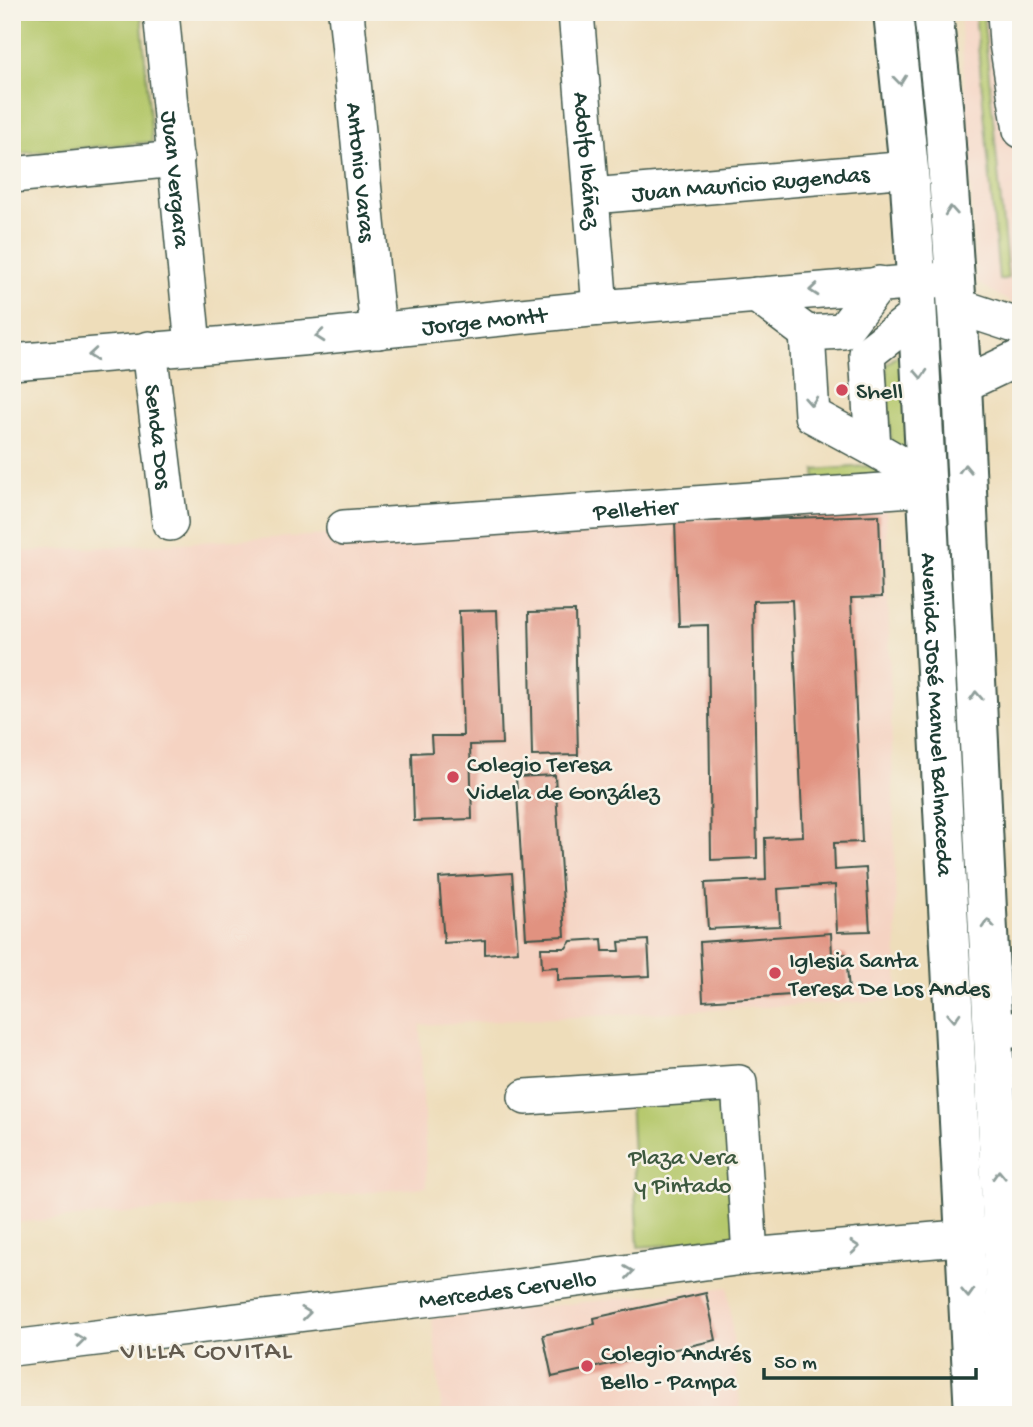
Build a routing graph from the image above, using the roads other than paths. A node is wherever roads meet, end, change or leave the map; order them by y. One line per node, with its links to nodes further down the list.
1 (161, 12): 8 (street, Juan Vergara)
2 (346, 12): 17 (street, Antonio Varas)
3 (576, 12): 11 (street, Adolfo Ibáñez)
4 (892, 12): 9 (main road, Avenida José Manuel Balmaceda, one-way to 9)
5 (933, 12): 13 (main road, Avenida José Manuel Balmaceda, one-way to 5)
6 (1005, 12): 7 (street)
7 (1021, 130)
8 (176, 159): 10 (street); 20 (street, Juan Vergara)
9 (909, 169): 11 (street, Juan Mauricio Rugendas); 12 (main road, Avenida José Manuel Balmaceda)
10 (12, 176)
11 (592, 196): 15 (street, Adolfo Ibáñez)
12 (905, 293): 13 (street, Jorge Montt); 14 (street, Jorge Montt, one-way to 14); 19 (street); 19 (street); 26 (main road, Avenida José Manuel Balmaceda, one-way to 26)
13 (956, 293): 16 (street); 24 (main road, Avenida José Manuel Balmaceda)
14 (756, 295): 15 (street, Jorge Montt); 18 (street)
15 (600, 308): 17 (street, Jorge Montt)
16 (1021, 327)
17 (378, 331): 20 (street, Jorge Montt, one-way to 20)
18 (807, 333): 19 (street); 25 (street, one-way to 25)
19 (855, 343): 25 (street)
20 (193, 346): 21 (street, Jorge Montt)
21 (149, 349): 23 (street, Jorge Montt, one-way to 23); 27 (street, Senda Dos)
22 (1021, 357): 24 (street)
23 (12, 362)
24 (962, 385): 29 (main road, Avenida José Manuel Balmaceda, one-way to 24)
25 (873, 448): 26 (street)
26 (927, 484): 28 (street, Pelletier); 31 (main road, Avenida José Manuel Balmaceda, one-way to 31)
27 (170, 523)
28 (344, 528)
29 (1007, 1030): 31 (main road, Avenida José Manuel Balmaceda, one-way to 29)
30 (527, 1097): 32 (street)
31 (983, 1236): 32 (street, Mercedes Cervello, one-way to 31); 34 (main road, Avenida José Manuel Balmaceda, one-way to 34); 35 (main road, Avenida José Manuel Balmaceda)
32 (750, 1256): 33 (street, Mercedes Cervello, one-way to 32)
33 (12, 1348)
34 (974, 1415)
35 (1011, 1415)

